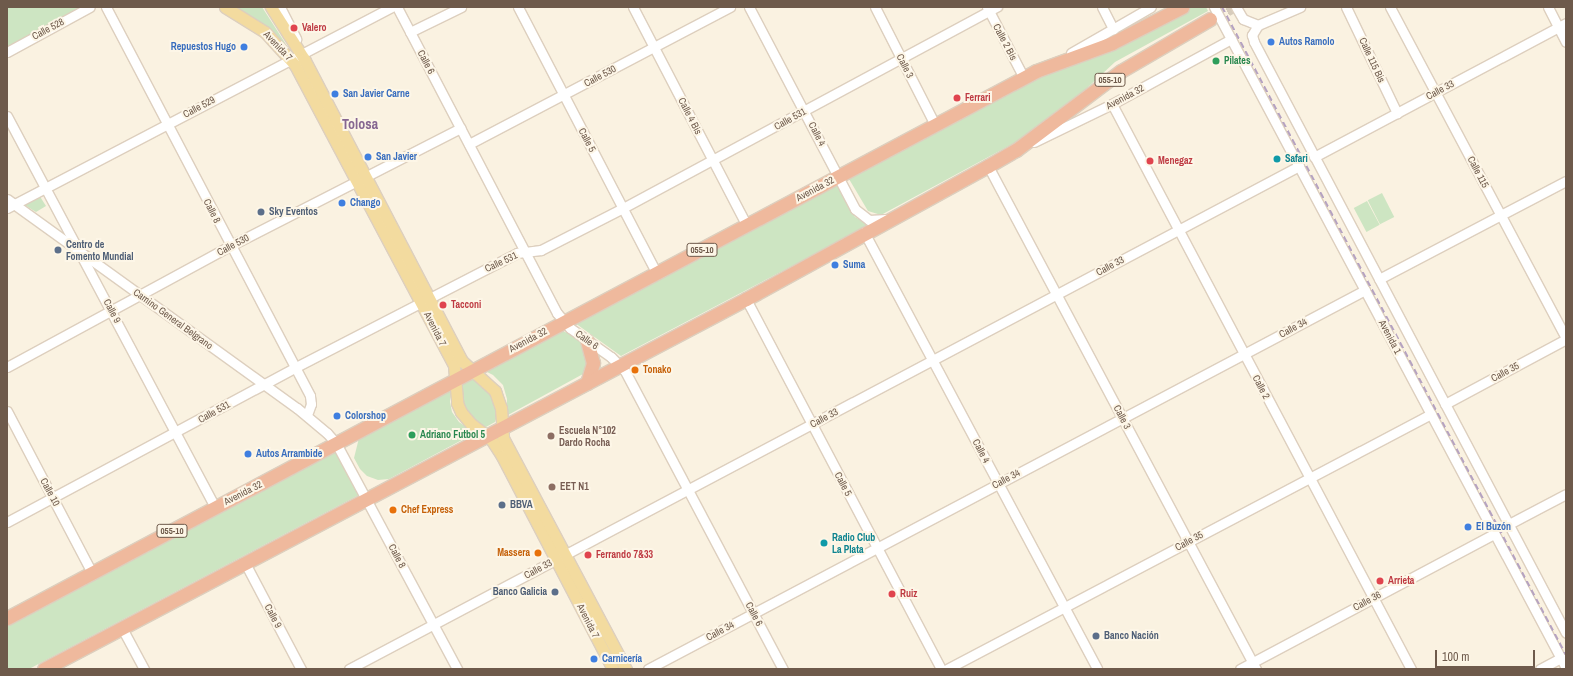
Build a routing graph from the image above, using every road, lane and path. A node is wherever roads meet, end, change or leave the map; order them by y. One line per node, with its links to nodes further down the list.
1 (90, 7): 31 (street, Calle 528)
2 (106, 7): 42 (street, Calle 8)
3 (225, 7): 32 (main road, Avenida 7)
4 (271, 7): 32 (main road, Avenida 7)
5 (280, 7): 32 (street, Avenida 7)
6 (392, 7): 32 (street, Calle 529)
7 (397, 7): 27 (street, Calle 6)
8 (461, 7): 27 (street)
9 (518, 7): 37 (street, Calle 5)
10 (633, 7): 30 (street, Calle 4 Bis)
11 (730, 7): 30 (street, Calle 530)
12 (748, 7): 39 (street, Calle 4)
13 (875, 7): 33 (street, Calle 3)
14 (1102, 7): 26 (street)
15 (1151, 7): 26 (street, Avenida 32)
16 (1182, 7): 34 (highway, Avenida 32 / 055-10)
17 (1236, 7): 24 (street)
18 (1300, 7): 24 (street)
19 (1346, 7): 40 (street, Calle 115 Bis)
20 (1390, 7): 36 (street, Calle 115)
21 (1548, 7): 25 (street)
22 (991, 8): 33 (street, Calle 531); 35 (street, Calle 2 Bis)
23 (1212, 13): 28 (street, Avenida 1); 46 (highway, Avenida 32 / 055-10)
24 (1258, 25): 47 (street, Avenida 1)
25 (1562, 25): 29 (street); 36 (street, Calle 33)
26 (1113, 29): 34 (street, Avenida 32)
27 (410, 32): 44 (street, Calle 6)
28 (1231, 39): 38 (street, Avenida 32); 50 (street, Avenida 1)
29 (1566, 42)
30 (654, 48): 37 (street, Calle 530); 48 (street, Calle 4 Bis)
31 (7, 52)
32 (296, 57): 42 (street, Calle 529); 52 (main road, Avenida 7)
33 (902, 58): 39 (street, Calle 531); 43 (street, Calle 3)
34 (1051, 64): 35 (highway, Avenida 32 / 055-10)
35 (1024, 78): 43 (highway, Avenida 32 / 055-10)
36 (1436, 92): 40 (street, Calle 33); 57 (street, Calle 115)
37 (564, 95): 45 (street, Calle 530); 56 (street, Calle 5)
38 (1112, 104): 46 (street, Avenida 32); 60 (street, Calle 2)
39 (805, 110): 48 (street, Calle 531); 51 (street, Calle 4)
40 (1397, 113): 47 (street, Calle 33)
41 (7, 116): 54 (street, Calle 9)
42 (168, 124): 54 (street, Calle 529); 62 (street, Calle 8)
43 (935, 125): 51 (highway, Avenida 32 / 055-10)
44 (461, 128): 45 (street, Calle 6); 52 (street, Calle 530)
45 (470, 144): 64 (street, Calle 6)
46 (1016, 150): 49 (highway, Avenida 32 / 055-10)
47 (1314, 157): 66 (street, Avenida 1)
48 (713, 161): 56 (street, Calle 531); 59 (street, Calle 4 Bis)
49 (988, 166): 58 (highway, Avenida 32 / 055-10); 69 (street, Calle 3)
50 (1299, 166): 60 (street, Calle 33); 67 (street, Avenida 1)
51 (839, 176): 58 (street, Calle 4); 59 (highway, Avenida 32 / 055-10)
52 (361, 179): 62 (street, Calle 530); 71 (main road, Avenida 7)
53 (1566, 181): 57 (street)
54 (46, 187): 55 (street, Calle 529); 63 (street, Calle 9)
55 (9, 203): 63 (street, Camino General Belgrano)
56 (623, 208): 64 (street, Calle 531); 65 (street, Calle 5)
57 (1501, 215): 66 (street); 74 (street, Calle 115)
58 (888, 219): 61 (highway, Avenida 32 / 055-10)
59 (747, 226): 65 (highway, Avenida 32 / 055-10)
60 (1178, 230): 69 (street, Calle 33); 76 (street, Calle 2)
61 (864, 232): 70 (highway, Avenida 32 / 055-10); 77 (street, Calle 4)
62 (230, 246): 68 (street, Calle 530); 80 (street, Calle 8)
63 (80, 251): 68 (street, Camino General Belgrano); 72 (street, Calle 9)
64 (525, 252): 71 (street, Calle 531); 73 (street, Calle 6)
65 (656, 274): 73 (highway, Avenida 32 / 055-10)
66 (1379, 279): 85 (street, Avenida 1)
67 (1365, 290): 76 (street, Calle 34); 87 (street, Avenida 1)
68 (139, 294): 72 (street, Calle 530); 84 (street, Camino General Belgrano)
69 (1056, 295): 77 (street, Calle 33); 89 (street, Calle 3)
70 (746, 299): 78 (highway, Avenida 32 / 055-10); 90 (street, Calle 5)
71 (426, 300): 80 (street, Calle 531); 81 (main road, Avenida 7); 82 (main road, Avenida 7)
72 (112, 310): 79 (street, Calle 530); 92 (street, Calle 9)
73 (563, 322): 75 (street, Calle 6); 81 (highway, Avenida 32 / 055-10)
74 (1566, 339): 85 (street, Calle 35)
75 (587, 341): 78 (street, Calle 6); 83 (highway)
76 (1243, 354): 89 (street, Calle 34); 95 (street, Calle 2)
77 (932, 360): 90 (street, Calle 33); 96 (street, Calle 4)
78 (621, 365): 83 (highway, Avenida 32 / 055-10); 97 (street, Calle 6)
79 (7, 367)
80 (294, 368): 84 (street, Calle 531); 88 (street, Calle 8)
81 (471, 371): 82 (highway, Avenida 32 / 055-10); 91 (main road, Avenida 7)
82 (457, 379): 93 (main road, Avenida 7); 94 (highway, Avenida 32 / 055-10)
83 (586, 383): 91 (highway, Avenida 32 / 055-10)
84 (264, 385): 88 (street, Camino General Belgrano); 92 (street, Calle 531)
85 (1445, 404): 103 (street, Avenida 1)
86 (7, 411): 99 (street, Calle 10)
87 (1431, 414): 95 (street, Calle 35); 104 (street, Avenida 1)
88 (307, 416): 94 (street, Camino General Belgrano)
89 (1122, 418): 96 (street, Calle 34); 105 (street, Calle 3)
90 (812, 424): 97 (street, Calle 33); 106 (street, Calle 5)
91 (501, 428): 93 (highway, Avenida 32 / 055-10); 107 (main road, Avenida 7)
92 (176, 433): 99 (street, Calle 531); 101 (street, Calle 9)
93 (486, 436): 100 (highway, Avenida 32 / 055-10); 107 (main road, Avenida 7)
94 (336, 444): 100 (street, Calle 8); 101 (highway, Avenida 32 / 055-10)
95 (1309, 478): 105 (street, Calle 35); 110 (street, Calle 2)
96 (998, 484): 106 (street, Calle 34); 111 (street, Calle 4)
97 (688, 490): 107 (street, Calle 33); 112 (street, Calle 6)
98 (1566, 494): 103 (street)
99 (52, 497): 102 (street, Calle 531); 109 (street, Calle 10)
100 (367, 499): 108 (highway, Avenida 32 / 055-10); 114 (street, Calle 8)
101 (215, 507): 109 (highway, Avenida 32 / 055-10)
102 (7, 522)
103 (1509, 524): 116 (street, Avenida 1)
104 (1494, 534): 110 (street, Calle 36); 117 (street, Avenida 1)
105 (1188, 542): 111 (street, Calle 35); 118 (street, Calle 3)
106 (877, 548): 112 (street, Calle 34); 129 (street, Calle 5)
107 (561, 557): 114 (street, Calle 33); 125 (main road, Avenida 7); 126 (main road, Avenida 7)
108 (245, 563): 115 (highway, Avenida 32 / 055-10); 122 (street, Calle 9)
109 (92, 573): 113 (highway, Avenida 32 / 055-10)
110 (1373, 598): 118 (street, Calle 36); 133 (street, Calle 2)
111 (1064, 607): 130 (street, Calle 35); 131 (street, Calle 4)
112 (753, 613): 127 (street, Calle 34); 128 (street, Calle 6)
113 (7, 618)
114 (433, 624): 123 (street, Calle 33); 124 (street, Calle 8)
115 (122, 628): 120 (highway, Avenida 32 / 055-10); 121 (street)
116 (1566, 633)
117 (1561, 658): 119 (street, Avenida 1); 134 (street)
118 (1254, 666): 132 (street, Calle 36)
119 (1566, 668)
120 (44, 669)
121 (144, 669)
122 (301, 669)
123 (349, 669)
124 (457, 669)
125 (613, 669)
126 (626, 669)
127 (648, 669)
128 (783, 669)
129 (941, 669)
130 (947, 669)
131 (1097, 669)
132 (1240, 669)
133 (1411, 669)
134 (1540, 669)

